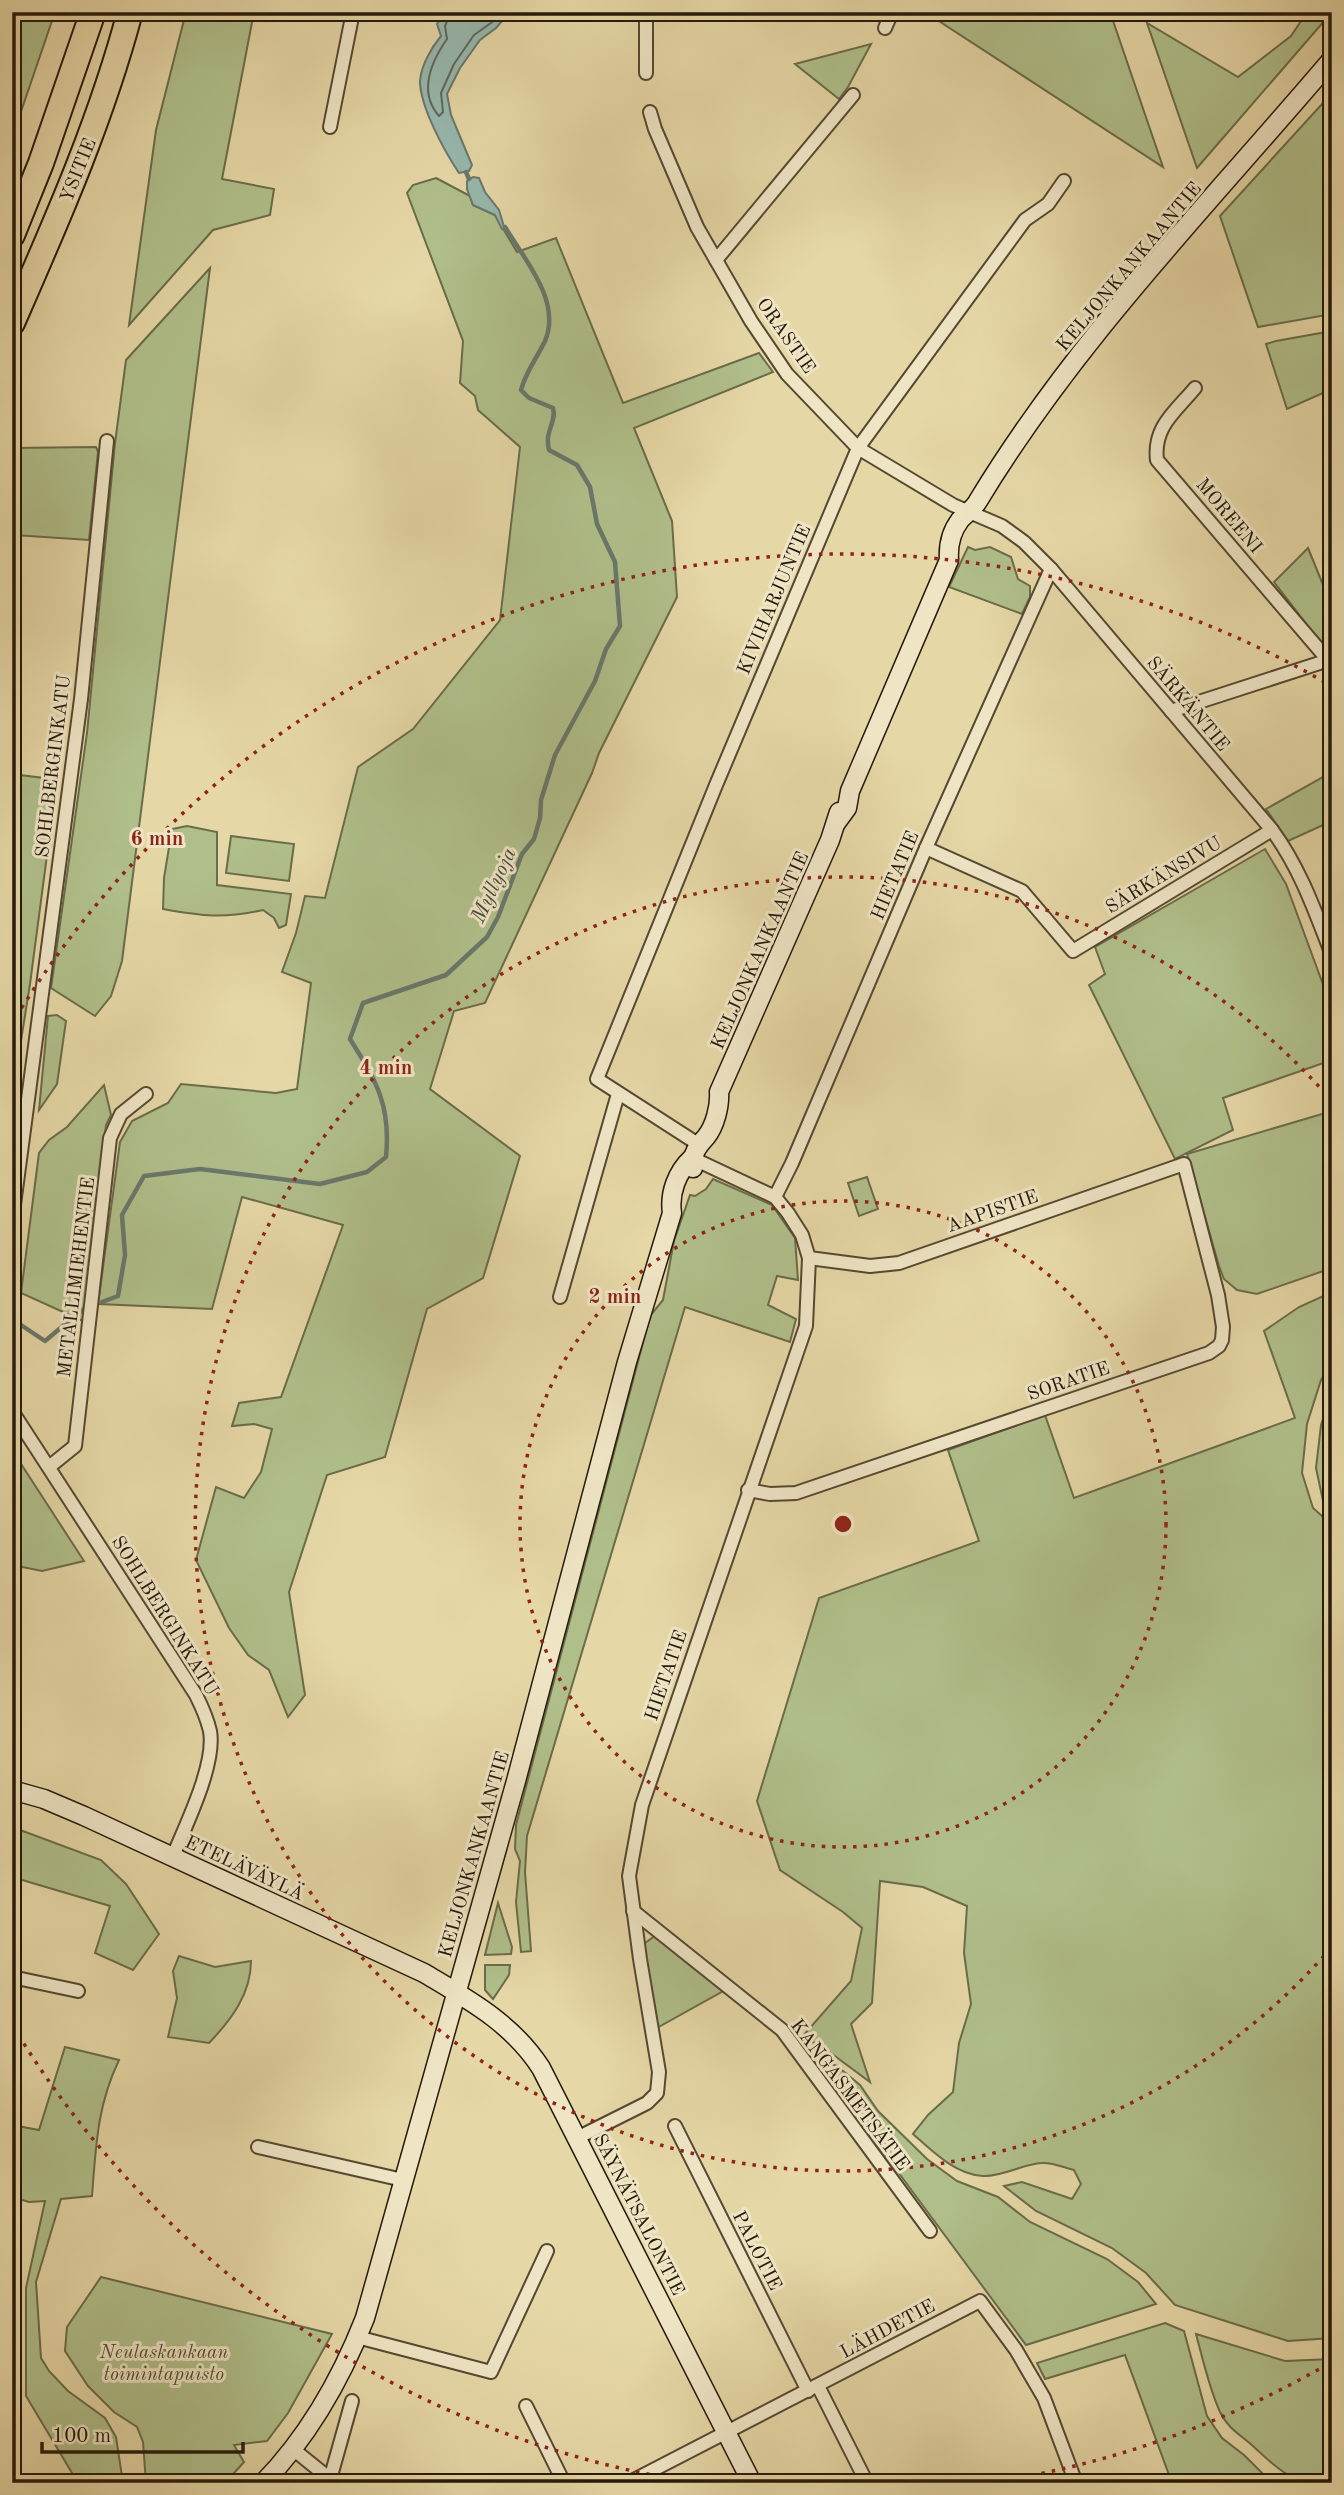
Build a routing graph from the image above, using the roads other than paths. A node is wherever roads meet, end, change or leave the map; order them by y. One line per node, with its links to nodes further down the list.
1 (93, 12): 13 (highway, YSITIE)
2 (130, 12): 15 (highway, YSITIE)
3 (353, 12): 11 (street)
4 (646, 12): 8 (street)
5 (892, 12): 6 (street)
6 (885, 28)
7 (1332, 59): 19 (main road, KELJONKANKAANTIE)
8 (646, 73)
9 (853, 95): 14 (street)
10 (650, 112): 14 (street, ORASTIE)
11 (330, 127)
12 (1064, 181): 18 (street, KIVIHARJUNTIE)
13 (12, 235)
14 (716, 260): 18 (street, ORASTIE)
15 (12, 323)
16 (1195, 388): 21 (street, MOREENI)
17 (107, 441): 32 (street, SOHLBERGINKATU)
18 (858, 448): 19 (street, ORASTIE); 26 (street, KIVIHARJUNTIE)
19 (972, 512): 20 (street, SÄRKÄNTIE); 29 (main road, KELJONKANKAANTIE)
20 (1051, 569): 22 (street, SÄRKÄNTIE); 24 (street, HIETATIE)
21 (1330, 660): 22 (street)
22 (1171, 711): 23 (street, SÄRKÄNTIE)
23 (1272, 830): 24 (street, SÄRKÄNSIVU); 25 (street, SÄRKÄNTIE)
24 (926, 848): 31 (street, HIETATIE)
25 (1332, 956)
26 (597, 1079): 28 (street, HIETATIE)
27 (146, 1094): 36 (street, METALLIMIEHENTIE)
28 (618, 1094): 29 (street, HIETATIE); 34 (street)
29 (695, 1151): 31 (street, HIETATIE); 43 (main road, KELJONKANKAANTIE)
30 (1184, 1164): 33 (street, AAPISTIE); 37 (street, SORATIE)
31 (775, 1197): 33 (street, HIETATIE)
32 (12, 1220)
33 (809, 1258): 37 (street, HIETATIE)
34 (560, 1297)
35 (12, 1411): 36 (street, SOHLBERGINKATU)
36 (49, 1467): 39 (street, SOHLBERGINKATU)
37 (748, 1490): 40 (street, HIETATIE)
38 (12, 1790): 39 (main road, ETELÄVÄYLÄ)
39 (173, 1856): 43 (main road, ETELÄVÄYLÄ)
40 (634, 1911): 45 (street, HIETATIE); 48 (street, KANGASMETSÄTIE)
41 (12, 1977): 42 (street)
42 (78, 1991)
43 (456, 1992): 45 (main road, SÄYNÄTSALONTIE); 47 (main road, KELJONKANKAANTIE)
44 (675, 2126): 51 (street, PALOTIE)
45 (577, 2138): 54 (main road, SÄYNÄTSALONTIE)
46 (258, 2147): 47 (street)
47 (403, 2180): 50 (main road, KELJONKANKAANTIE)
48 (930, 2231)
49 (547, 2251): 50 (street)
50 (357, 2337): 55 (main road, KELJONKANKAANTIE)
51 (813, 2388): 54 (street, LÄHDETIE); 61 (street, PALOTIE); 62 (street, LÄHDETIE)
52 (352, 2401): 56 (street)
53 (526, 2406): 58 (street)
54 (726, 2431): 59 (street, LÄHDETIE); 60 (main road, SÄYNÄTSALONTIE)
55 (293, 2449): 56 (street); 57 (main road, KELJONKANKAANTIE)
56 (330, 2481)
57 (263, 2483)
58 (564, 2483)
59 (628, 2483)
60 (752, 2483)
61 (867, 2483)
62 (1076, 2483)

